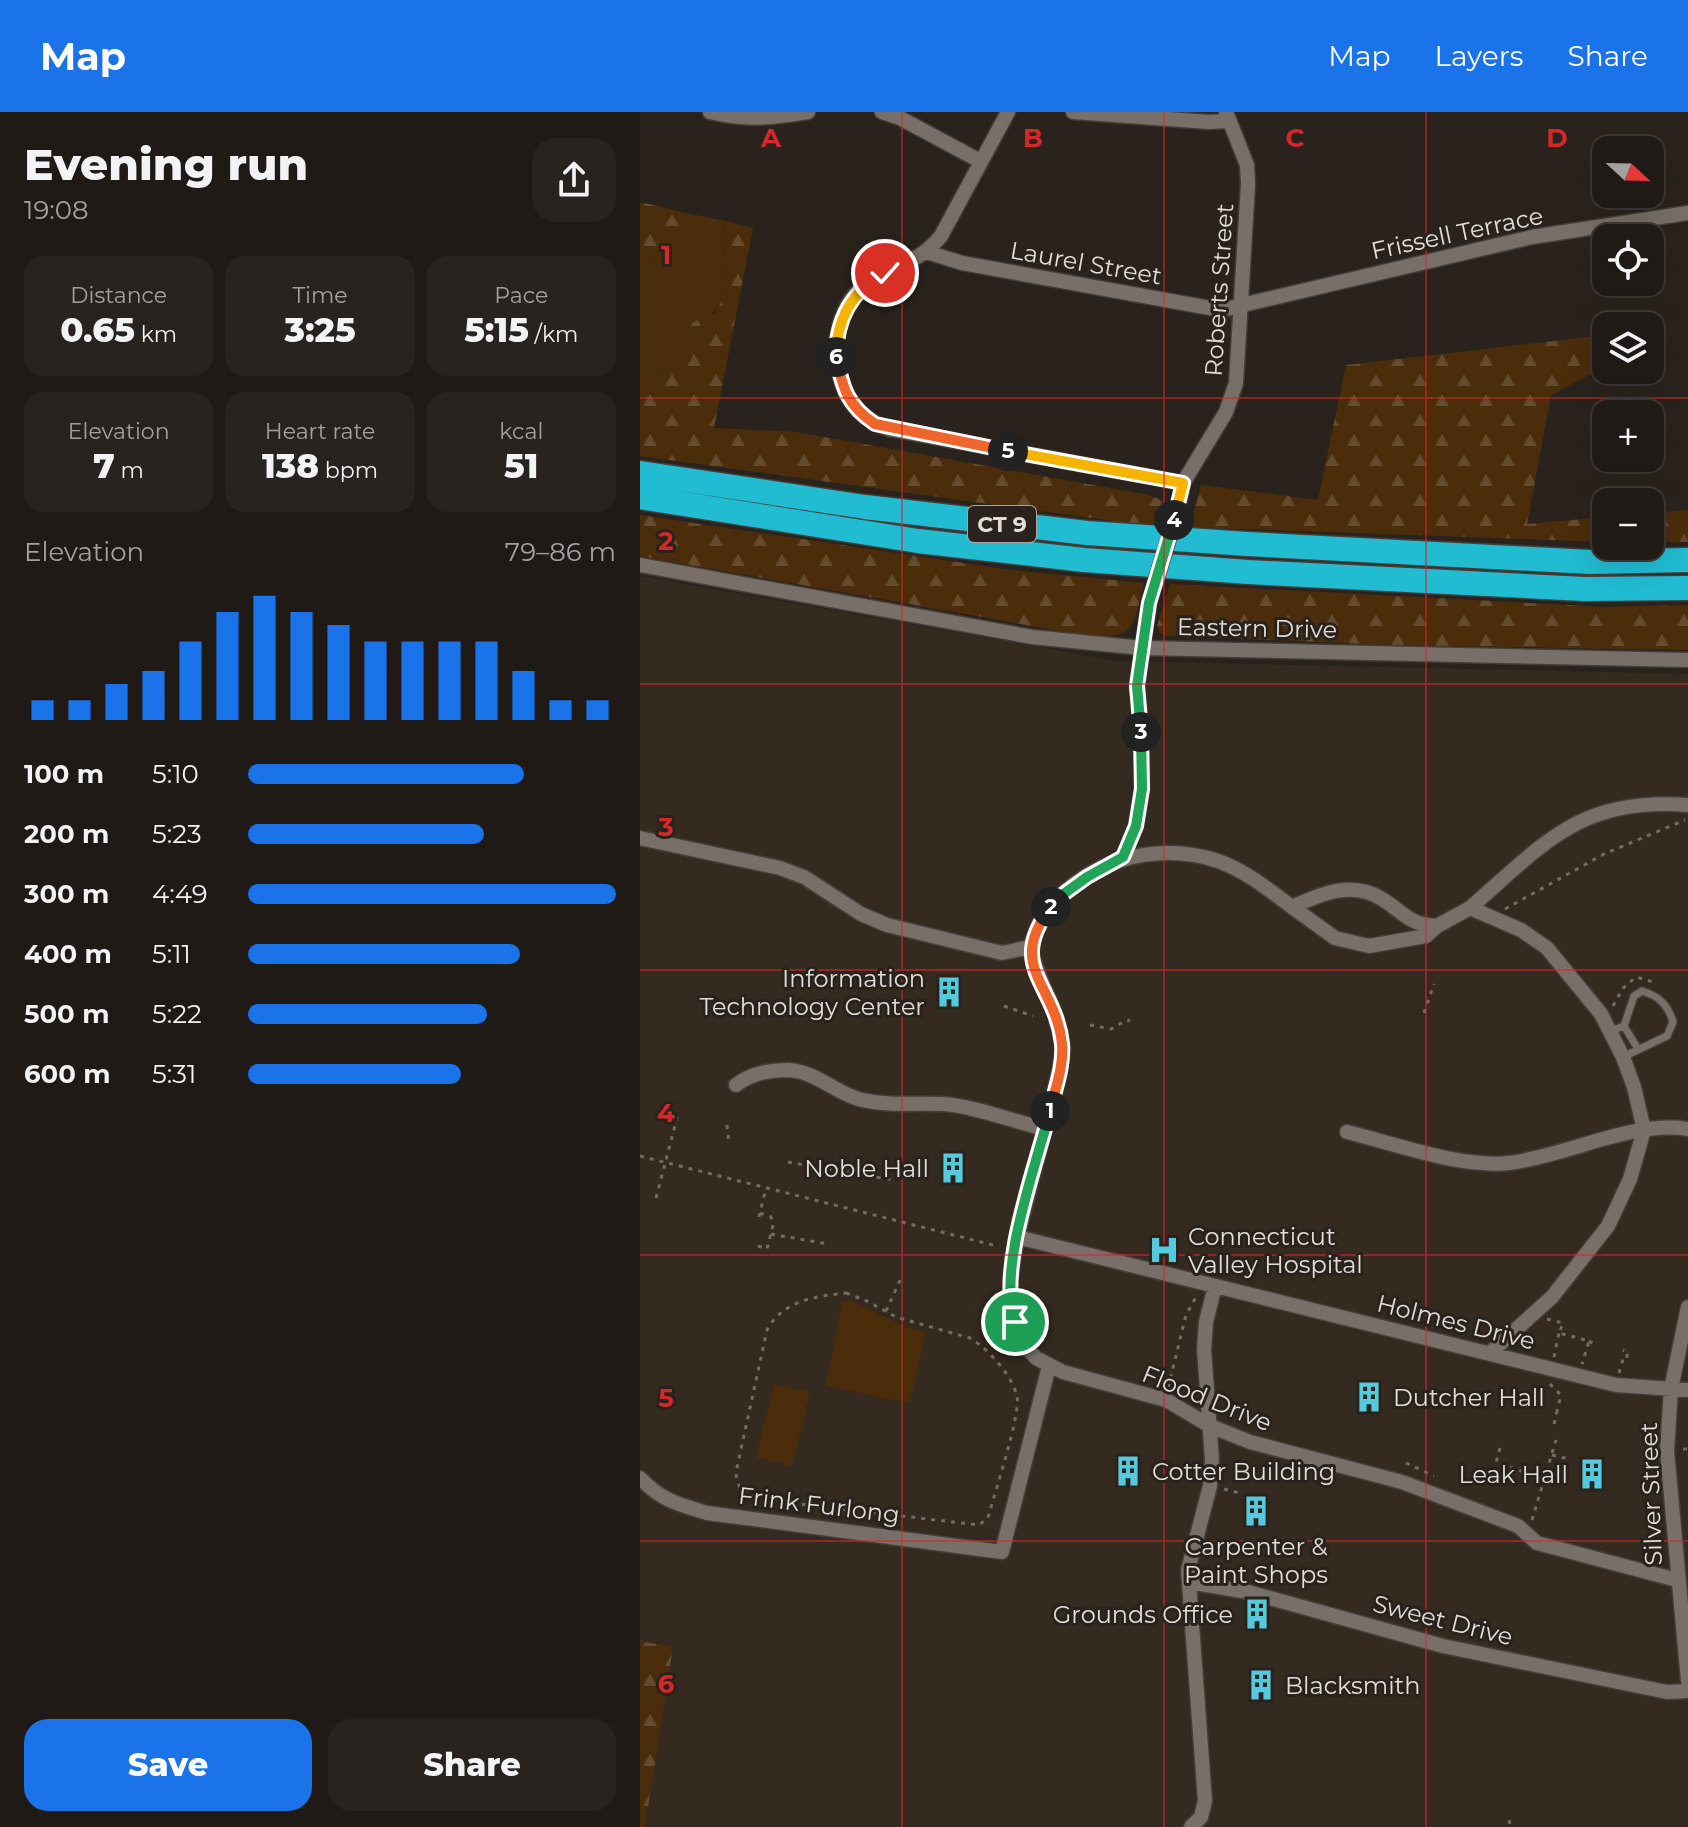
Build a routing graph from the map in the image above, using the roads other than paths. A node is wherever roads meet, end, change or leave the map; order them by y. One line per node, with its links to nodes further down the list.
1 (710, 112): 2 (street)
2 (808, 112)
3 (882, 112): 7 (street)
4 (1008, 112): 7 (street)
5 (1073, 112): 6 (street)
6 (1227, 116): 10 (street, Roberts Street)
7 (980, 161): 9 (street)
8 (1688, 213): 10 (street, Frissell Terrace)
9 (927, 252): 10 (street, Laurel Street); 12 (street)
10 (1239, 307): 12 (street, Roberts Street)
11 (640, 473): 14 (highway, CT 9)
12 (1183, 483): 17 (street, Roberts Street, bridge)
13 (640, 497): 16 (highway, CT 9)
14 (1688, 560)
15 (640, 565): 17 (street, Eastern Drive)
16 (1688, 588)
17 (1142, 648): 18 (street, Eastern Drive); 21 (street)
18 (1688, 660)
19 (1688, 805): 23 (street)
20 (640, 838): 25 (street)
21 (1123, 857): 22 (street); 25 (street)
22 (1292, 907): 24 (street); 24 (street)
23 (1470, 908): 24 (street); 26 (street)
24 (1437, 926)
25 (1030, 947): 30 (street, Flood Drive)
26 (1617, 1029): 27 (lane); 27 (lane); 28 (street)
27 (1638, 1049): 28 (lane)
28 (1623, 1057): 32 (street)
29 (736, 1085): 30 (street)
30 (1045, 1129): 34 (street, Flood Drive)
31 (1688, 1129): 32 (street)
32 (1644, 1130): 33 (street); 37 (street)
33 (1347, 1132)
34 (1017, 1237): 35 (street, Holmes Drive); 38 (street, Flood Drive)
35 (1210, 1284): 37 (street, Holmes Drive); 41 (street)
36 (1688, 1307): 39 (street, Silver Street)
37 (1490, 1353): 39 (street, Holmes Drive)
38 (1049, 1366): 41 (street, Flood Drive); 42 (street, Frink Furlong)
39 (1671, 1389): 40 (street, Holmes Drive); 43 (street, Silver Street)
40 (1688, 1390)
41 (1210, 1426): 45 (street, Flood Drive); 46 (street)
42 (640, 1478)
43 (1672, 1527): 44 (street); 45 (street, Silver Street)
44 (1688, 1531)
45 (1677, 1580): 47 (street, Silver Street)
46 (1189, 1582): 48 (street, Sweet Drive); 49 (street)
47 (1688, 1681)
48 (1688, 1691)
49 (1191, 1827)

